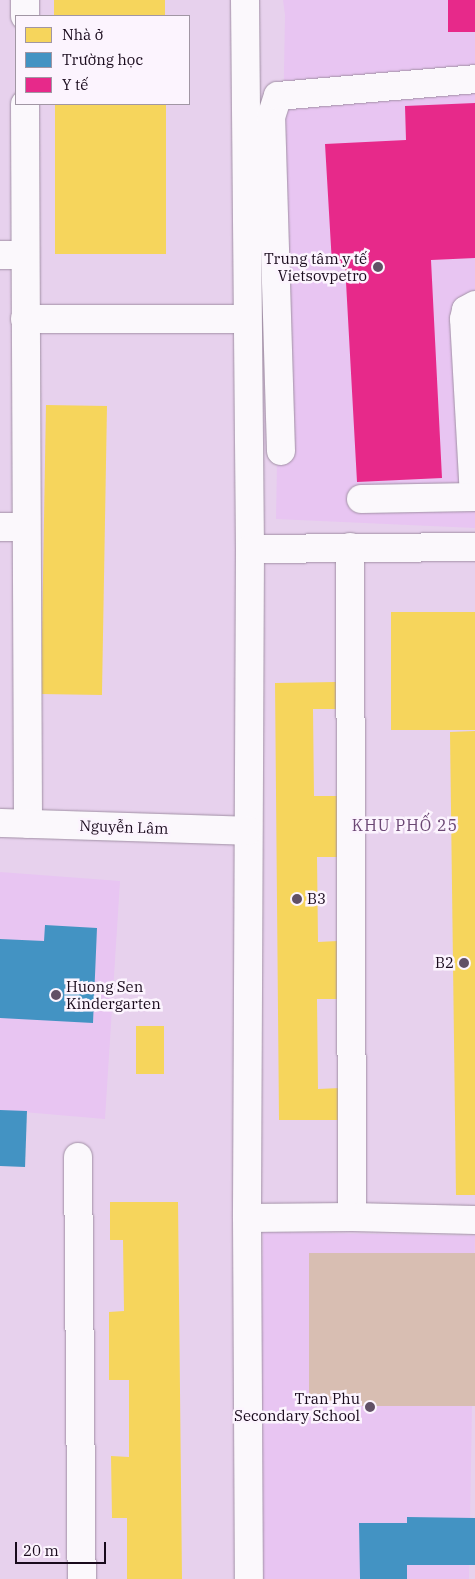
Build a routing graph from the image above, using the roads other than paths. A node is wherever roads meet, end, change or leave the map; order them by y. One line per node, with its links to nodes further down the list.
1 (26, 0): 3 (street)
2 (245, 0): 9 (street)
3 (25, 15)
4 (475, 79): 10 (street)
5 (25, 105): 6 (street)
6 (12, 255): 8 (street)
7 (475, 305): 11 (street)
8 (25, 319): 9 (street); 13 (street)
9 (246, 319): 16 (street)
10 (281, 451)
11 (474, 497): 12 (street)
12 (361, 499)
13 (13, 527): 18 (street)
14 (350, 547): 15 (street); 16 (street); 21 (street)
15 (475, 547)
16 (250, 549): 19 (street)
17 (0, 823): 18 (street, Nguyễn Lâm)
18 (28, 824): 19 (street, Nguyễn Lâm)
19 (248, 831): 22 (street)
20 (78, 1157): 24 (street)
21 (352, 1217): 22 (street); 23 (street)
22 (247, 1218): 25 (street)
23 (475, 1220)
24 (82, 1579)
25 (249, 1579)

